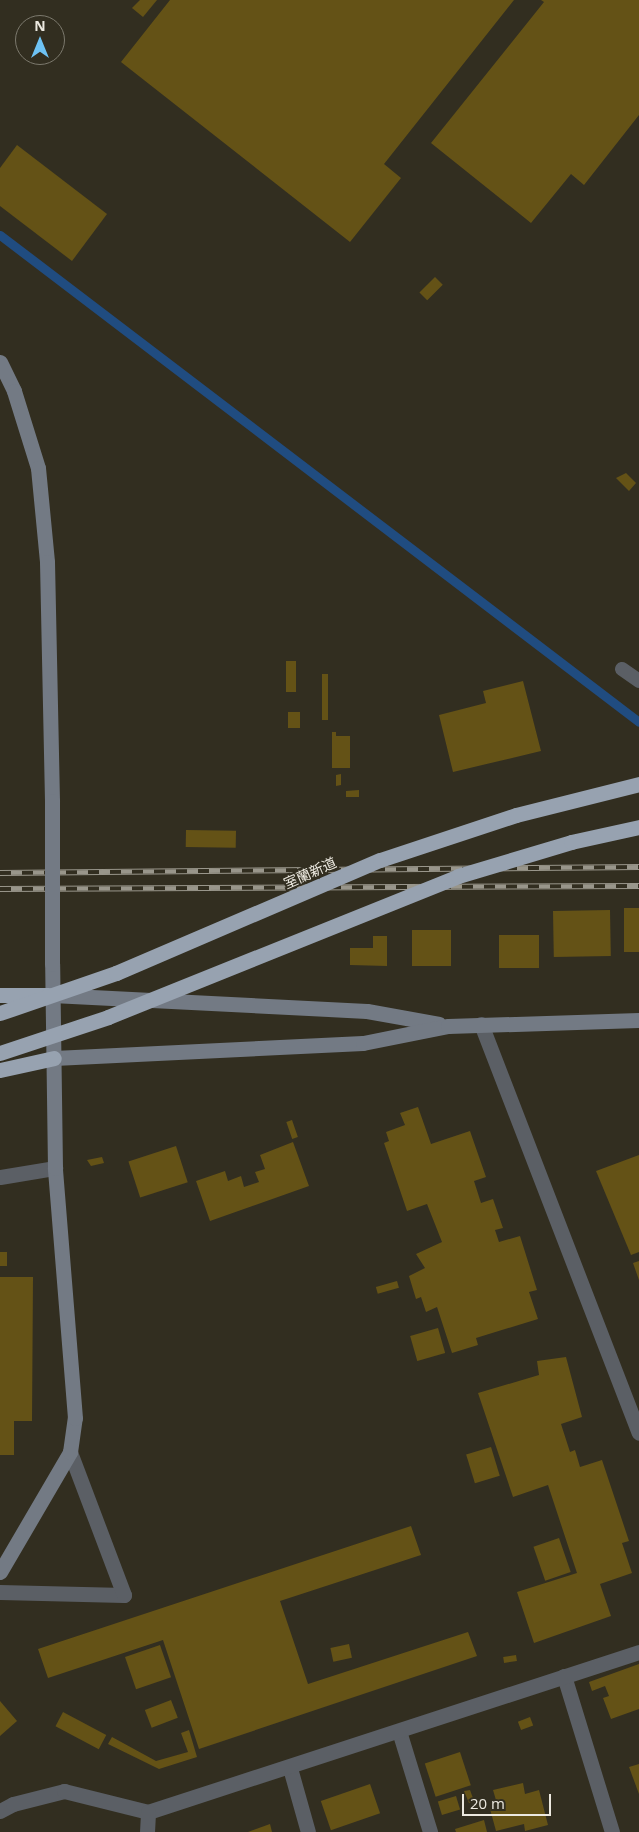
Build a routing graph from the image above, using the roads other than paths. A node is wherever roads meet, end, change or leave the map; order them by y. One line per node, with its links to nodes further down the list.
1 (0, 362): 7 (street, bridge)
2 (622, 669): 3 (lane)
3 (639, 681)
4 (639, 784): 8 (highway, 室蘭新道, bridge)
5 (639, 827): 12 (highway, bridge)
6 (0, 995): 7 (highway)
7 (51, 995): 11 (street); 13 (street)
8 (0, 1013)
9 (639, 1020): 10 (street)
10 (481, 1024): 11 (street); 17 (street)
11 (448, 1026): 13 (street)
12 (0, 1053)
13 (54, 1058): 14 (highway); 15 (street)
14 (0, 1070)
15 (55, 1168): 16 (street); 18 (street)
16 (0, 1177)
17 (639, 1433)
18 (70, 1452): 19 (street); 20 (street)
19 (0, 1572)
20 (0, 1592)
21 (639, 1652): 22 (street)
22 (564, 1676): 23 (street); 30 (street)
23 (399, 1731): 24 (street); 29 (street)
24 (290, 1768): 26 (street); 28 (street)
25 (0, 1811): 26 (street)
26 (148, 1812): 27 (street)
27 (147, 1832)
28 (308, 1832)
29 (430, 1832)
30 (612, 1832)

